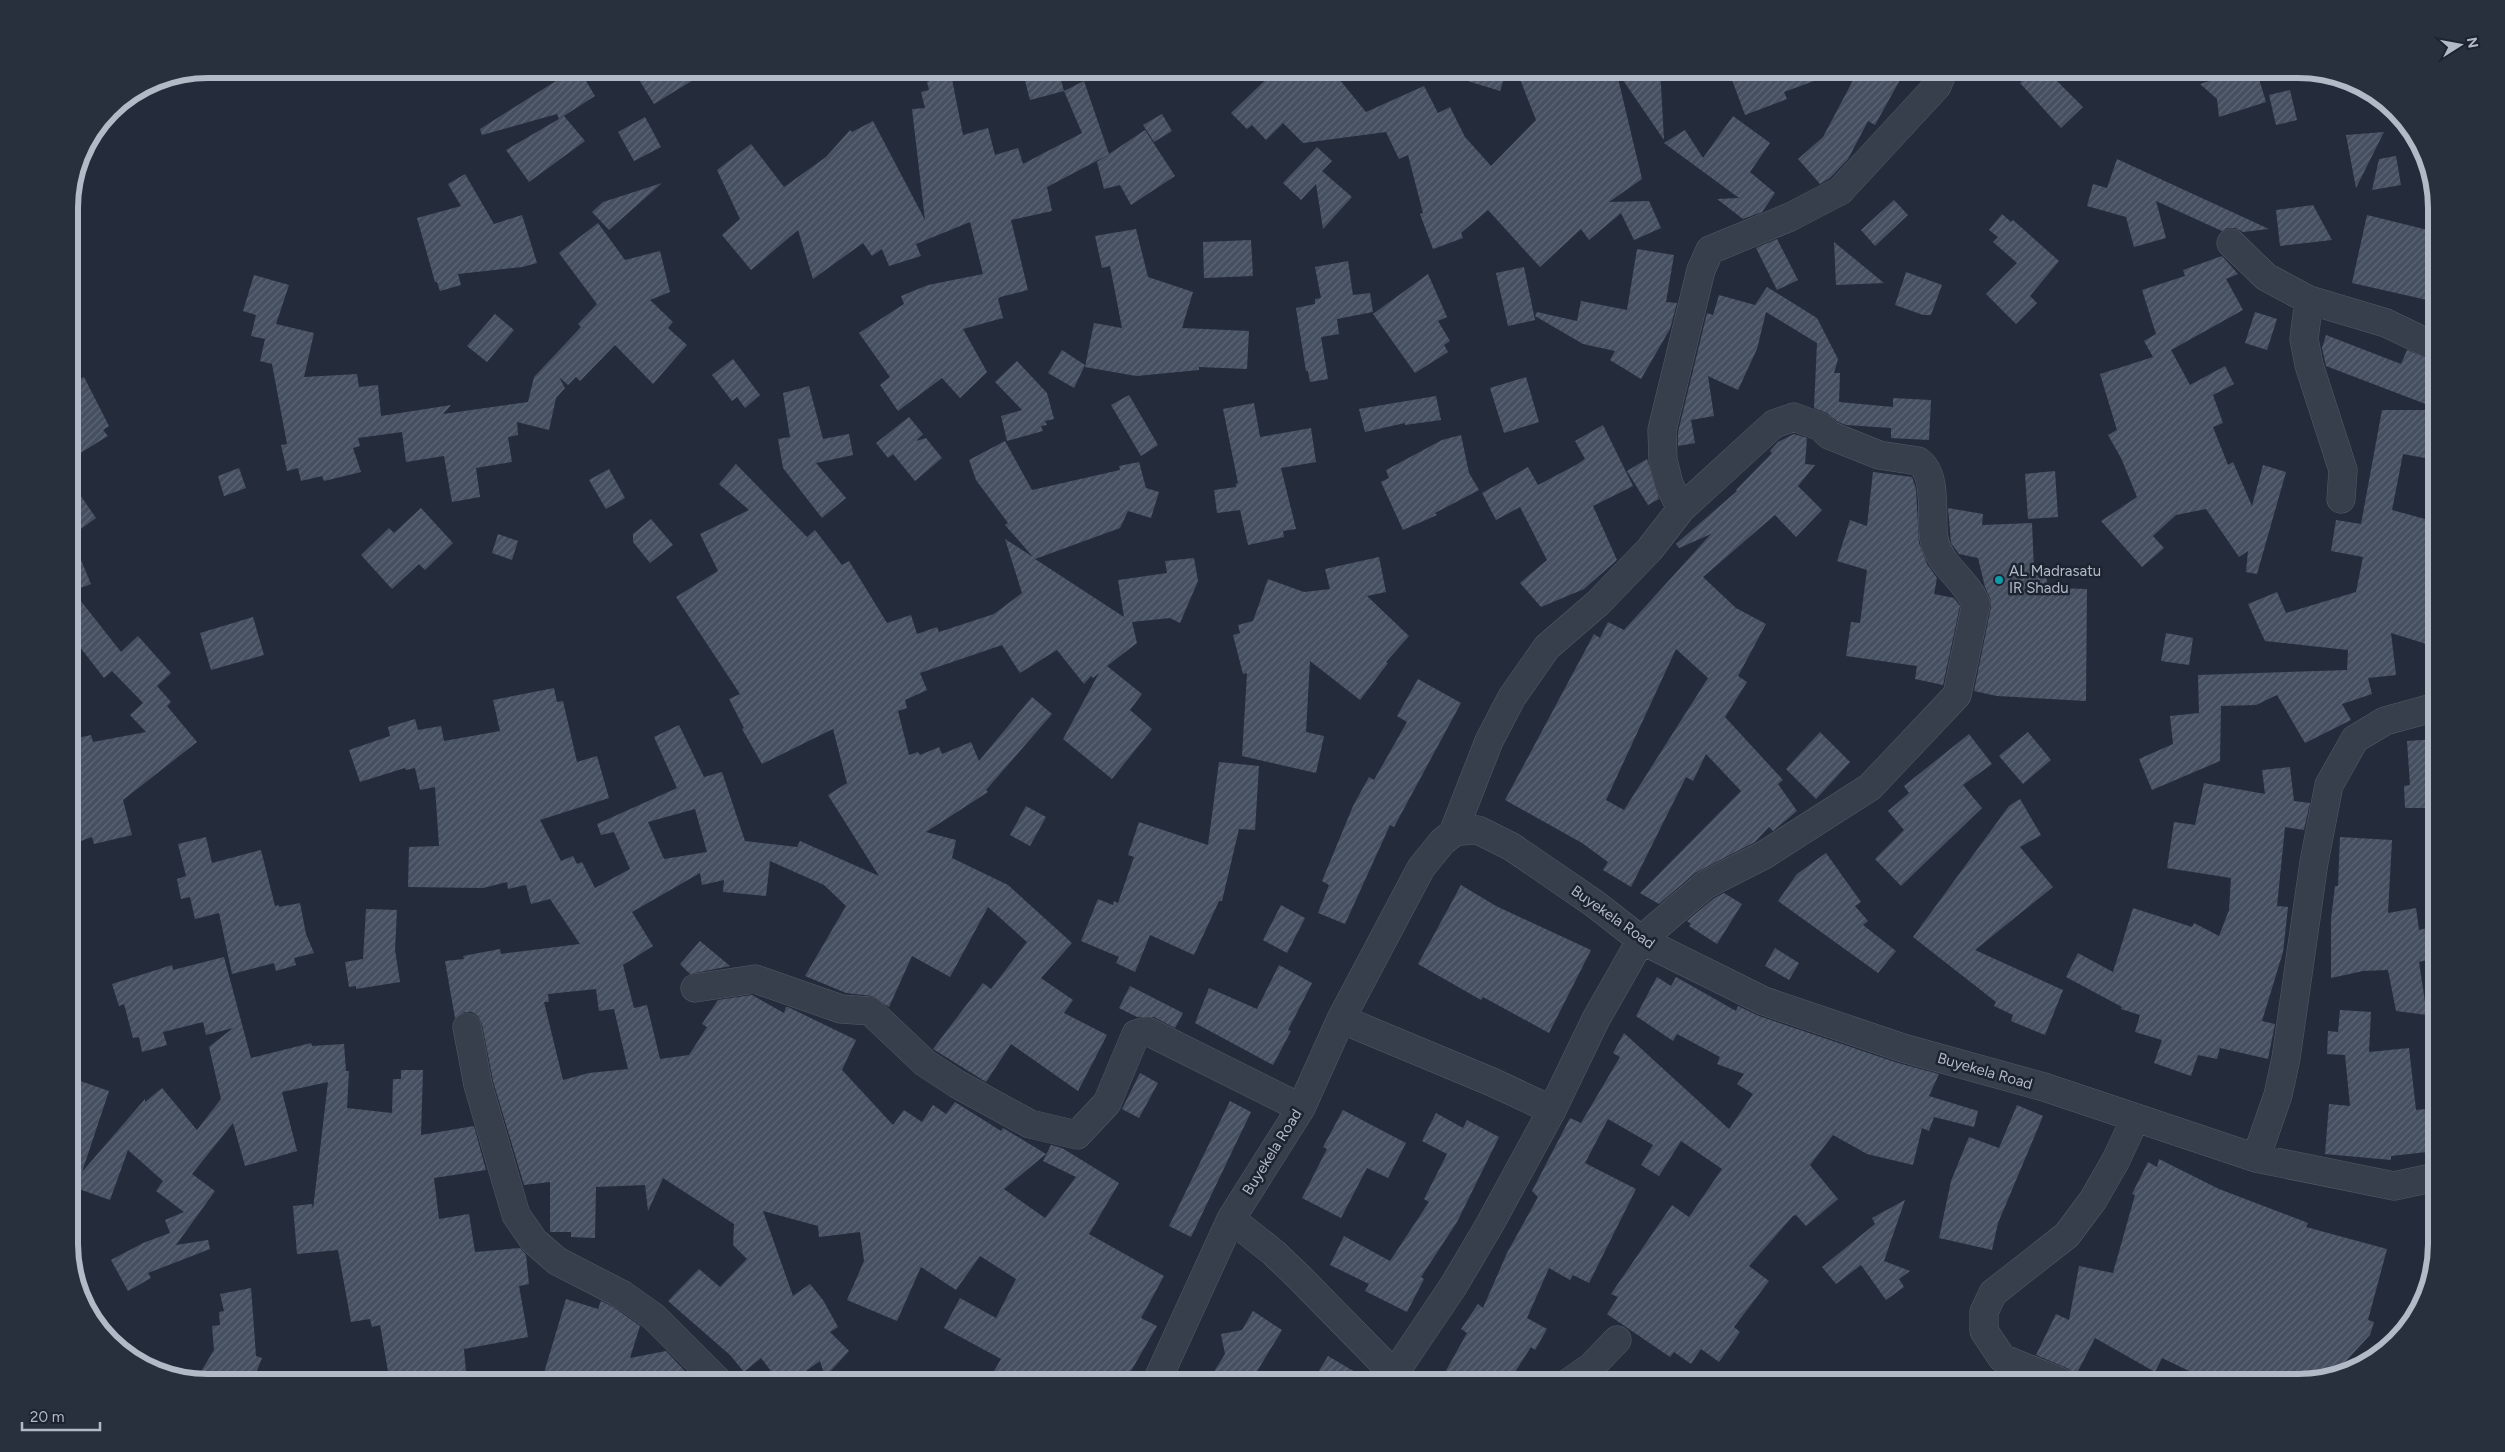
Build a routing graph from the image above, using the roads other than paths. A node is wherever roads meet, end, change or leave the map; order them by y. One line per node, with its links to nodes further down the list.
1 (1940, 78): 6 (street)
2 (2231, 243): 3 (street)
3 (2309, 300): 4 (street); 5 (street)
4 (2427, 343)
5 (2341, 499)
6 (1681, 509): 8 (street); 9 (street)
7 (2427, 709): 16 (street)
8 (1453, 833): 9 (street, Buyekela Road); 11 (street, Buyekela Road)
9 (1641, 940): 14 (street); 15 (street, Buyekela Road)
10 (694, 988): 13 (street)
11 (1341, 1019): 13 (street, Buyekela Road); 14 (street)
12 (467, 1028): 20 (street)
13 (1301, 1108): 18 (street, Buyekela Road)
14 (1552, 1110): 23 (street)
15 (2135, 1119): 16 (street, Buyekela Road); 25 (street)
16 (2256, 1158): 17 (street, Buyekela Road)
17 (2428, 1179)
18 (1231, 1219): 21 (street, Buyekela Road); 22 (street)
19 (1616, 1340): 24 (street)
20 (711, 1374)
21 (1160, 1374)
22 (1389, 1374)
23 (1399, 1374)
24 (1581, 1374)
25 (2041, 1374)

